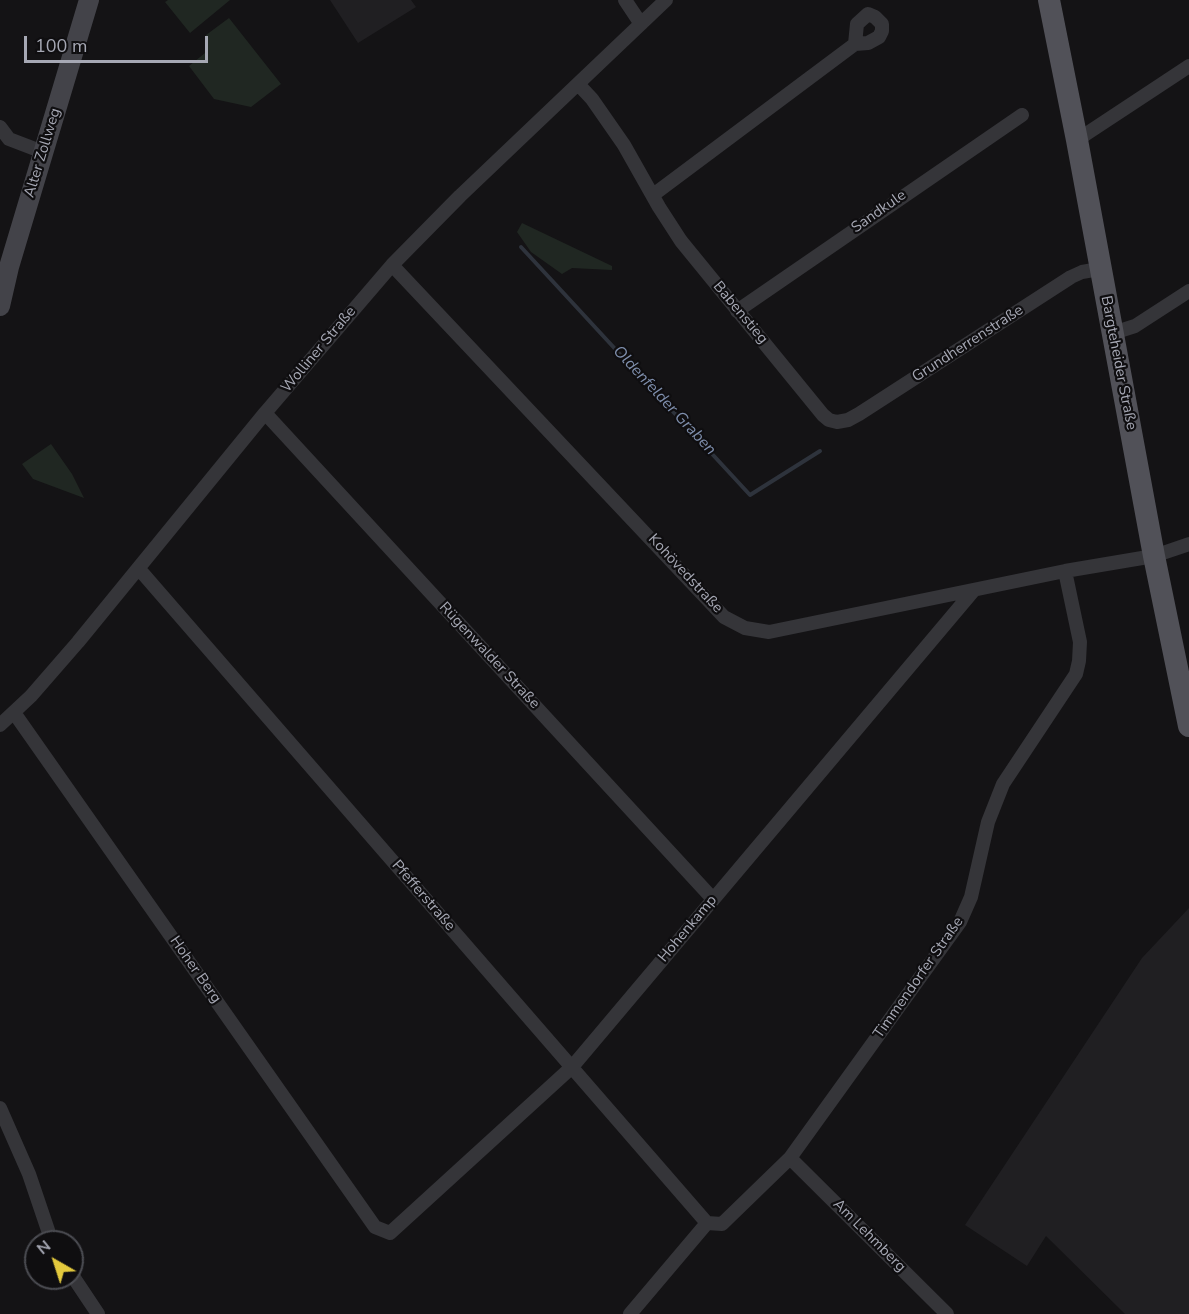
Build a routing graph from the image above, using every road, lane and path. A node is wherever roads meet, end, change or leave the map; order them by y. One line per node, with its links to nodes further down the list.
1 (89, 0): 12 (street, Alter Zollweg)
2 (625, 0): 5 (street)
3 (666, 0): 5 (street, Wolliner Straße)
4 (1048, 0): 11 (main road, Bargteheider Straße)
5 (641, 24): 8 (street, Wolliner Straße)
6 (855, 44): 13 (street)
7 (1189, 66): 11 (street)
8 (578, 84): 13 (street, Babenstieg); 14 (street, Wolliner Straße)
9 (1022, 115): 18 (street, Sandkule)
10 (0, 127): 12 (street)
11 (1077, 140): 15 (main road, Bargteheider Straße)
12 (43, 152): 17 (street, Alter Zollweg)
13 (653, 195): 18 (street, Babenstieg)
14 (392, 265): 20 (street, Wolliner Straße); 26 (street, Kohövedstraße)
15 (1100, 269): 19 (main road, Bargteheider Straße); 21 (street, Grundherrenstraße)
16 (1189, 291): 19 (street)
17 (0, 306)
18 (737, 310): 21 (street, Babenstieg)
19 (1113, 333): 23 (main road, Bargteheider Straße)
20 (265, 414): 24 (street, Wolliner Straße); 30 (street, Rügenwalder Straße)
21 (837, 422)
22 (1189, 544): 23 (street, Kohövedstraße)
23 (1154, 556): 25 (street, Kohövedstraße); 29 (main road, Bargteheider Straße)
24 (139, 569): 27 (street, Wolliner Straße); 31 (street, Pfefferstraße)
25 (1065, 571): 26 (street, Kohövedstraße); 33 (street, Timmendorfer Straße)
26 (974, 590): 30 (street, Hohenkamp)
27 (15, 714): 28 (street, Wolliner Straße); 35 (street, Hoher Berg)
28 (0, 725)
29 (1189, 726)
30 (713, 899): 31 (street, Hohenkamp)
31 (572, 1067): 34 (street, Pfefferstraße); 35 (street, Hohenkamp)
32 (0, 1108): 36 (street)
33 (790, 1158): 34 (street, Timmendorfer Straße); 40 (street, Am Lehmberg)
34 (707, 1223): 39 (street, Timmendorfer Straße)
35 (375, 1227)
36 (48, 1230)
37 (82, 1290): 38 (street)
38 (98, 1314)
39 (630, 1314)
40 (947, 1314)

